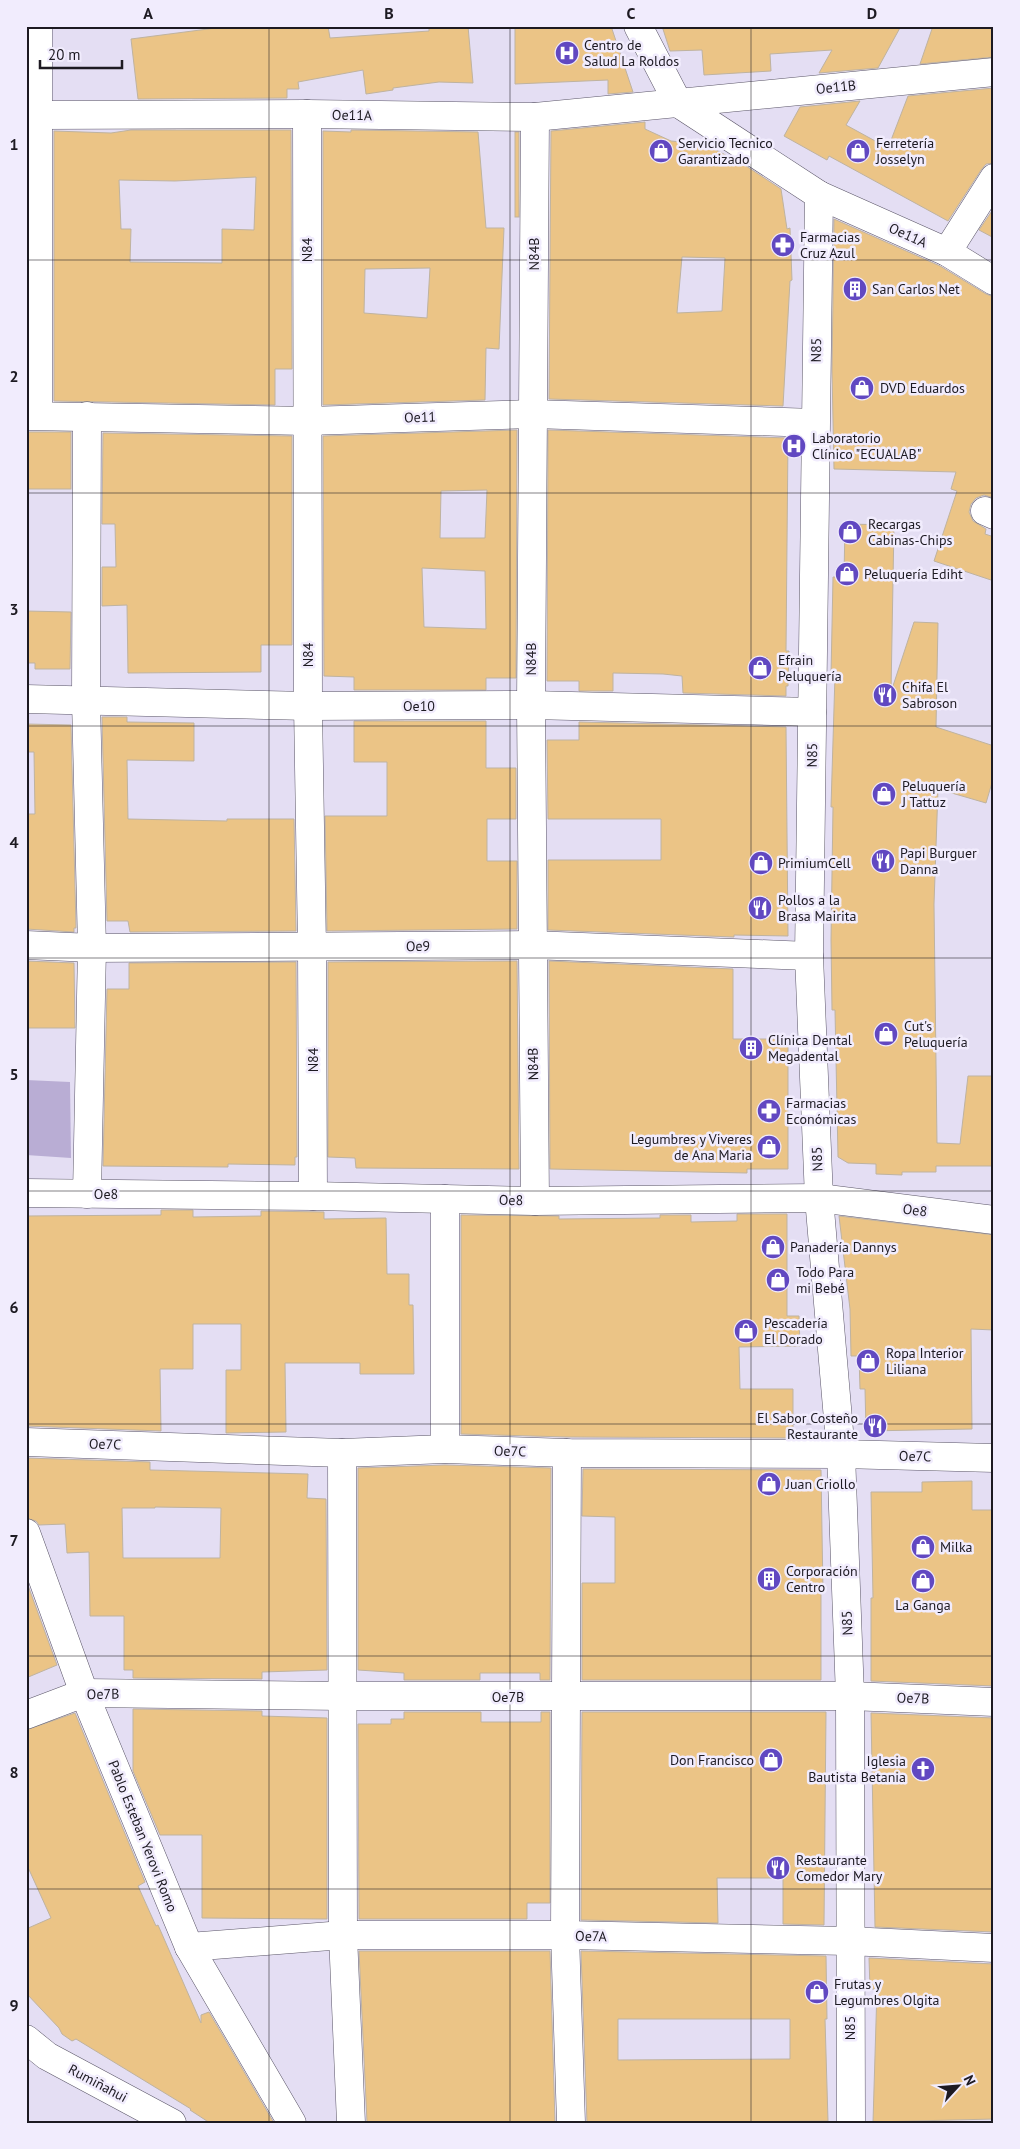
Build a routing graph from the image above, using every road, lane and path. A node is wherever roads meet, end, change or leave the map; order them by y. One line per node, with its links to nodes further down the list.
1 (38, 26): 6 (street)
2 (638, 26): 4 (street)
3 (994, 72): 4 (street, Oe11B)
4 (678, 103): 7 (street, Oe11A); 9 (street, Oe11A)
5 (307, 114): 6 (street, Oe11A); 7 (street, Oe11A); 15 (street, N84)
6 (33, 116): 13 (street)
7 (535, 117): 12 (street, N84B)
8 (994, 178): 10 (street)
9 (819, 195): 10 (street, Oe11A); 16 (street, N85)
10 (947, 252): 11 (street, Oe11A)
11 (994, 281)
12 (533, 414): 15 (street, Oe11); 16 (street, Oe11); 19 (street, N84B)
13 (32, 416): 14 (street, Oe11)
14 (87, 416): 15 (street, Oe11); 18 (street)
15 (308, 420): 20 (street, N84)
16 (815, 423): 21 (street, N85)
17 (26, 699): 18 (street, Oe10)
18 (86, 700): 20 (street, Oe10); 25 (street)
19 (531, 705): 20 (street, Oe10); 21 (street, Oe10); 23 (street, N84B)
20 (308, 706): 24 (street, N84)
21 (812, 712): 26 (street, N85)
22 (26, 945): 25 (street, Oe9)
23 (532, 945): 24 (street, Oe9); 26 (street, Oe9); 32 (street, N84B)
24 (312, 947): 25 (street, Oe9); 29 (street, N84)
25 (92, 948): 28 (street)
26 (809, 956): 30 (street, N85)
27 (26, 1193): 28 (street, Oe8)
28 (87, 1194): 29 (street, Oe8)
29 (313, 1196): 31 (street, Oe8)
30 (818, 1198): 32 (street, Oe8); 33 (street, Oe8); 38 (street, N85)
31 (445, 1199): 32 (street, Oe8); 35 (street)
32 (535, 1201)
33 (994, 1220)
34 (26, 1442): 36 (street, Oe7C)
35 (446, 1449): 36 (street, Oe7C); 37 (street, Oe7C)
36 (342, 1453): 42 (street)
37 (568, 1454): 38 (street, Oe7C); 44 (street)
38 (841, 1454): 39 (street, Oe7C); 43 (street, N85)
39 (994, 1458)
40 (26, 1533): 41 (street, Pablo Esteban Yerovi Romo)
41 (84, 1693): 42 (street, Oe7B); 46 (street, Oe7B); 50 (street, Pablo Esteban Yerovi Romo)
42 (343, 1696): 44 (street, Oe7B); 48 (street)
43 (850, 1696): 44 (street, Oe7B); 45 (street, Oe7B); 49 (street, N85)
44 (567, 1697): 47 (street)
45 (994, 1702)
46 (26, 1715)
47 (565, 1935): 48 (street, Oe7A); 49 (street, Oe7A); 56 (street)
48 (343, 1936): 50 (street, Oe7A); 55 (street)
49 (849, 1941): 51 (street, Oe7A); 57 (street, N85)
50 (188, 1947): 54 (street, Pablo Esteban Yerovi Romo)
51 (994, 1948)
52 (26, 2039): 53 (street, Rumiñahui)
53 (172, 2123)
54 (292, 2123)
55 (351, 2123)
56 (571, 2123)
57 (851, 2123)

